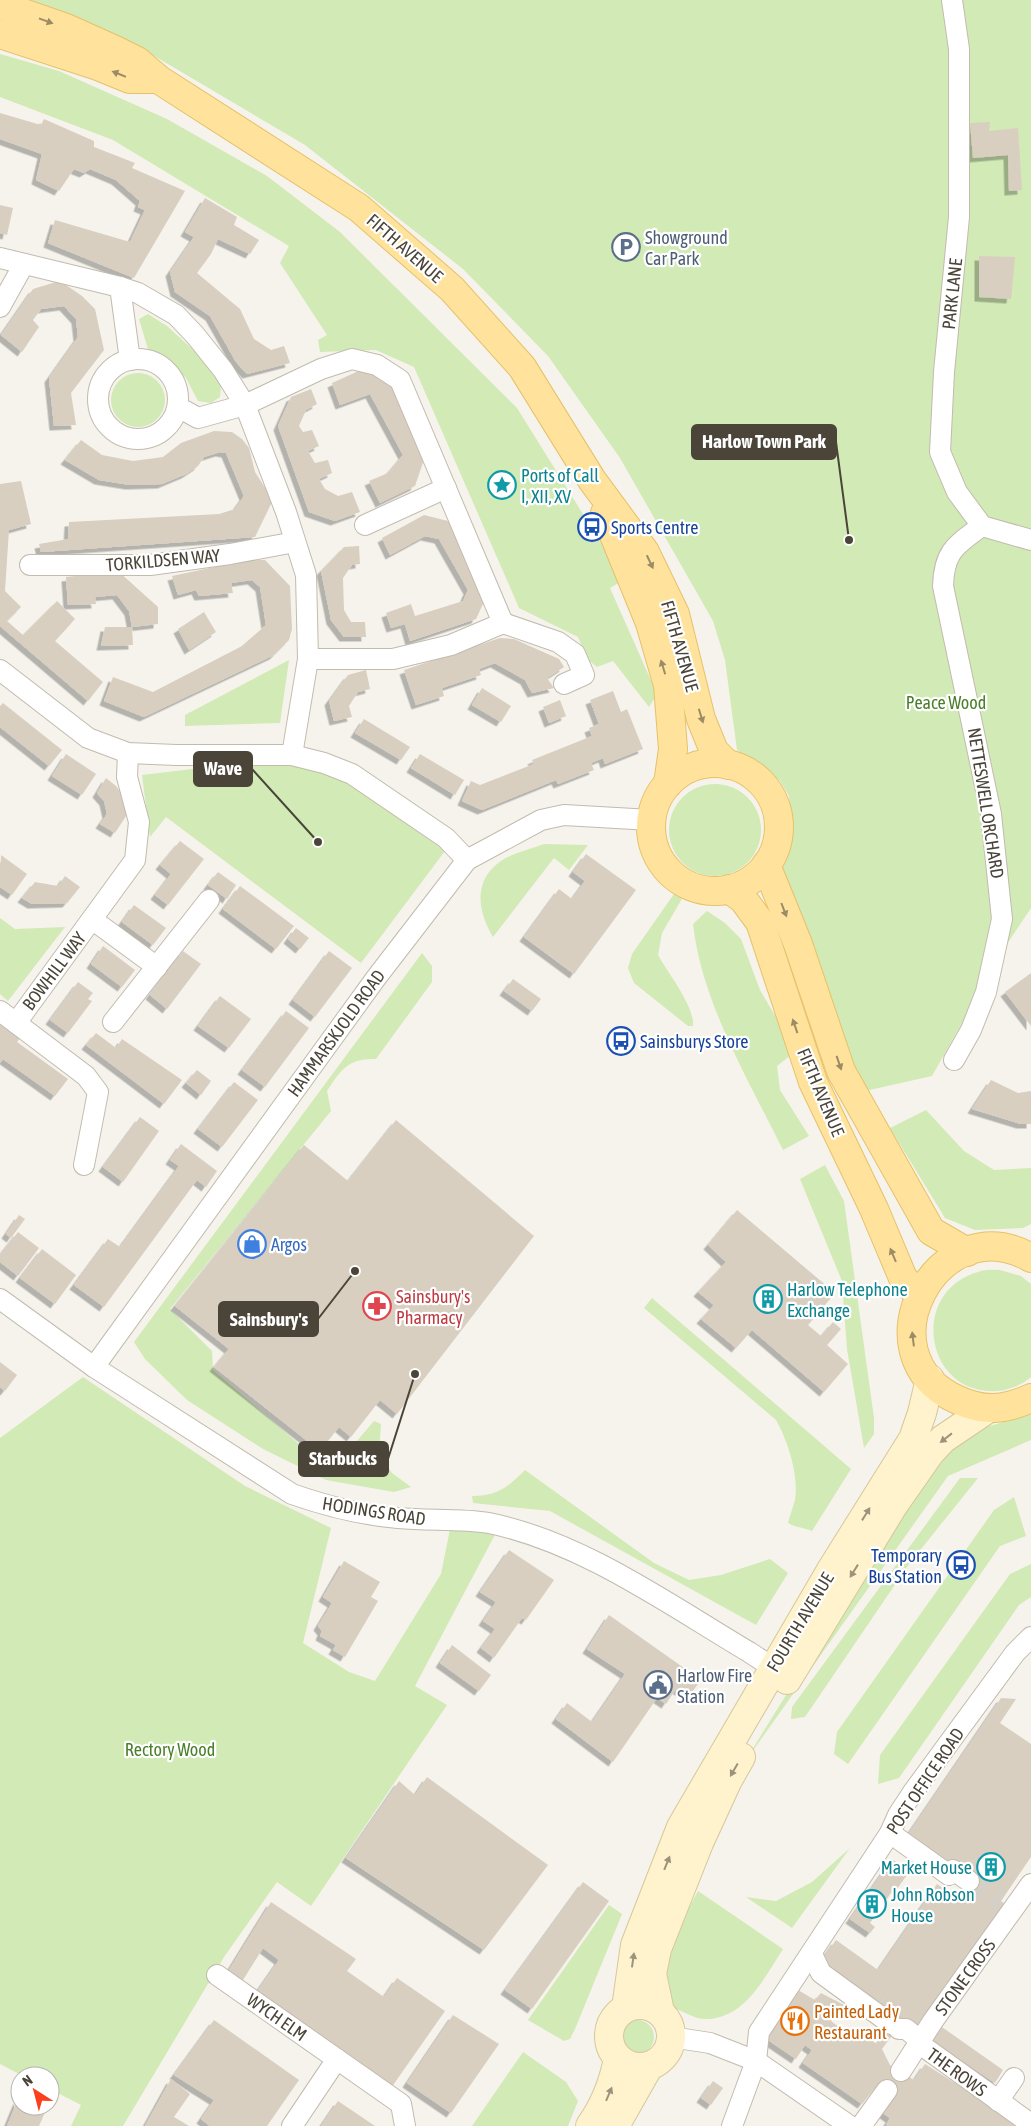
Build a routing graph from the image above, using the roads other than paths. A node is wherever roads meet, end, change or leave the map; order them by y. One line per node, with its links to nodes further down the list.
1 (952, 0): 15 (street, PARK LANE)
2 (0, 5): 4 (main road, FIFTH AVENUE, one-way to 4)
3 (0, 34): 4 (main road, one-way to 3)
4 (158, 79): 12 (main road, FIFTH AVENUE)
5 (0, 258): 6 (street)
6 (24, 264): 7 (street); 8 (street)
7 (120, 287): 9 (street); 10 (street)
8 (0, 307)
9 (130, 360): 11 (street); 11 (street)
10 (245, 405): 11 (street); 13 (street); 17 (street)
11 (178, 407)
12 (592, 480): 25 (main road, FIFTH AVENUE, one-way to 25); 26 (main road, FIFTH AVENUE, one-way to 12)
13 (446, 488): 14 (street); 19 (street)
14 (365, 525)
15 (982, 526): 16 (street); 36 (street, NETTESWELL ORCHARD)
16 (1031, 540)
17 (295, 542): 18 (street, TORKILDSEN WAY); 20 (street)
18 (30, 565)
19 (503, 622): 20 (street); 22 (street)
20 (308, 659): 24 (street)
21 (0, 670): 23 (street)
22 (564, 684)
23 (128, 753): 24 (street); 32 (street, BOWHILL WAY)
24 (292, 755): 28 (street)
25 (728, 765): 26 (main road); 29 (main road)
26 (668, 784): 27 (main road)
27 (651, 820): 28 (street, HAMMARSKJOLD ROAD); 30 (main road)
28 (467, 860): 42 (street, HAMMARSKJOLD ROAD)
29 (766, 865): 30 (main road); 39 (main road, FIFTH AVENUE, one-way to 39)
30 (729, 890): 40 (main road, FIFTH AVENUE, one-way to 30)
31 (209, 900): 33 (street)
32 (93, 920): 33 (street, BOWHILL WAY); 34 (street, BOWHILL WAY)
33 (157, 967): 35 (street)
34 (8, 1017): 37 (street, BOWHILL WAY)
35 (113, 1022)
36 (954, 1060)
37 (84, 1164)
38 (1027, 1251): 39 (main road)
39 (967, 1252): 40 (main road)
40 (919, 1295): 43 (main road, one-way to 40)
41 (3, 1308): 42 (street, HODINGS ROAD)
42 (94, 1367): 47 (street, HODINGS ROAD)
43 (930, 1379): 45 (main road); 47 (street, FOURTH AVENUE, one-way to 43)
44 (1031, 1398): 45 (main road)
45 (986, 1410): 56 (street, FOURTH AVENUE, one-way to 56)
46 (1031, 1637): 48 (street, POST OFFICE ROAD)
47 (772, 1668): 55 (street, FOURTH AVENUE, one-way to 47)
48 (890, 1834): 51 (street); 53 (street, POST OFFICE ROAD)
49 (1031, 1869): 50 (street)
50 (1031, 1876)
51 (969, 1881)
52 (1031, 1884): 57 (street, STONE CROSS)
53 (812, 1954): 57 (street, THE ROWS); 61 (street, POST OFFICE ROAD)
54 (217, 1975): 59 (street, WYCH ELM)
55 (626, 2008): 56 (street); 60 (street)
56 (660, 2012): 58 (street)
57 (909, 2036): 63 (street, STONE CROSS); 66 (street, THE ROWS)
58 (671, 2037): 61 (street); 62 (street)
59 (337, 2059): 69 (street); 70 (street, WYCH ELM)
60 (618, 2059): 62 (street); 71 (street, one-way to 60)
61 (756, 2061): 67 (street); 73 (street, POST OFFICE ROAD)
62 (649, 2066): 72 (street)
63 (901, 2071)
64 (1014, 2078): 66 (street, THE ROWS)
65 (888, 2090): 74 (street)
66 (998, 2100): 68 (street, THE ROWS)
67 (841, 2124)
68 (1031, 2124)
69 (292, 2126)
70 (405, 2126)
71 (590, 2126)
72 (615, 2126)
73 (732, 2126)
74 (861, 2126)

